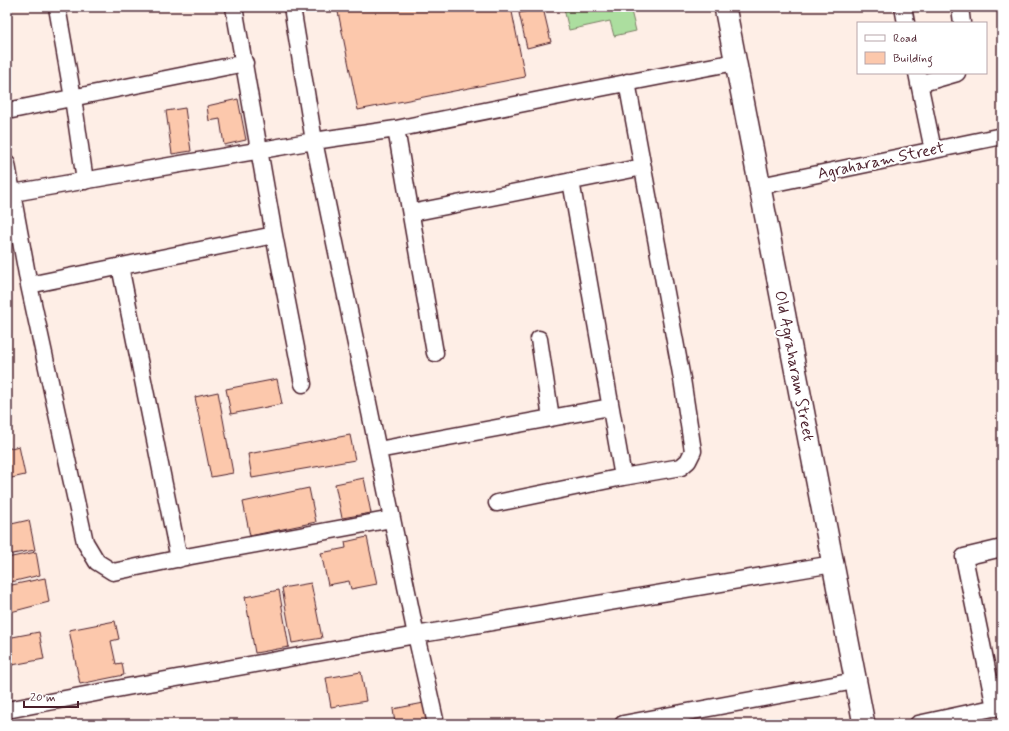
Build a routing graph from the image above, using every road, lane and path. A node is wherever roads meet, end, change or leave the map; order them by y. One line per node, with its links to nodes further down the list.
1 (57, 7): 14 (street)
2 (234, 7): 10 (street)
3 (292, 7): 18 (street)
4 (725, 7): 9 (street, Old Agraharam Street)
5 (903, 7): 7 (street)
6 (960, 7): 8 (street)
7 (906, 22)
8 (962, 22)
9 (736, 62): 13 (street); 25 (street, Old Agraharam Street)
10 (245, 63): 14 (street); 19 (street)
11 (949, 74): 12 (street)
12 (918, 78): 20 (street)
13 (627, 82): 16 (street); 22 (street)
14 (73, 98): 15 (street); 23 (street)
15 (7, 111)
16 (396, 129): 18 (street); 27 (street)
17 (1002, 136): 20 (street, Agraharam Street)
18 (314, 142): 19 (street); 36 (street)
19 (260, 150): 23 (street); 28 (street)
20 (933, 150): 25 (street, Agraharam Street)
21 (7, 164): 26 (street)
22 (643, 167): 24 (street); 37 (street)
23 (85, 181): 26 (street)
24 (571, 182): 27 (street); 34 (street)
25 (760, 186): 42 (street, Old Agraharam Street)
26 (9, 194): 30 (street)
27 (411, 213): 32 (street)
28 (274, 235): 29 (street); 33 (street)
29 (120, 266): 30 (street); 41 (street)
30 (29, 285): 41 (street)
31 (539, 339): 35 (street)
32 (435, 353)
33 (303, 384)
34 (610, 407): 35 (street); 37 (street)
35 (550, 418): 36 (street)
36 (378, 450): 39 (street)
37 (623, 477): 38 (street)
38 (497, 503)
39 (392, 519): 41 (street); 43 (street)
40 (1002, 548): 45 (street)
41 (179, 559)
42 (833, 564): 43 (street); 44 (street, Old Agraharam Street)
43 (416, 635): 46 (street); 47 (street)
44 (855, 680): 48 (street); 49 (street, Old Agraharam Street)
45 (999, 707): 50 (street)
46 (7, 710)
47 (436, 724)
48 (623, 724)
49 (864, 724)
50 (918, 724)

